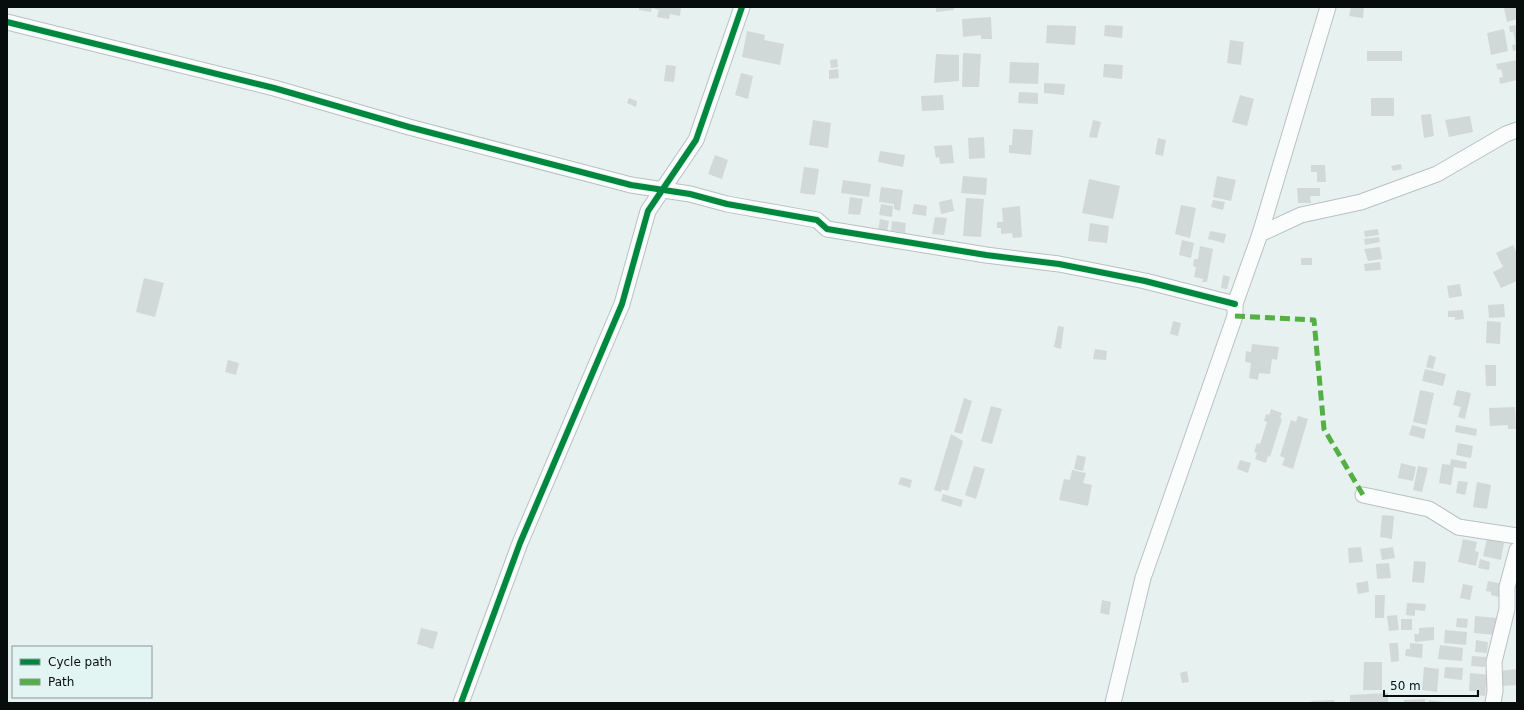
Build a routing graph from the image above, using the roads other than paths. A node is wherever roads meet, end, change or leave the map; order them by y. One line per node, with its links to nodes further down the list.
1 (742, 7): 5 (street)
2 (1328, 7): 6 (street)
3 (7, 22): 5 (street)
4 (1517, 130): 6 (street)
5 (662, 190): 7 (street); 11 (street)
6 (1260, 234): 7 (street)
7 (1235, 304): 12 (street)
8 (1363, 495): 9 (street)
9 (1517, 536)
10 (1517, 550): 13 (street)
11 (461, 703)
12 (1113, 703)
13 (1493, 703)

